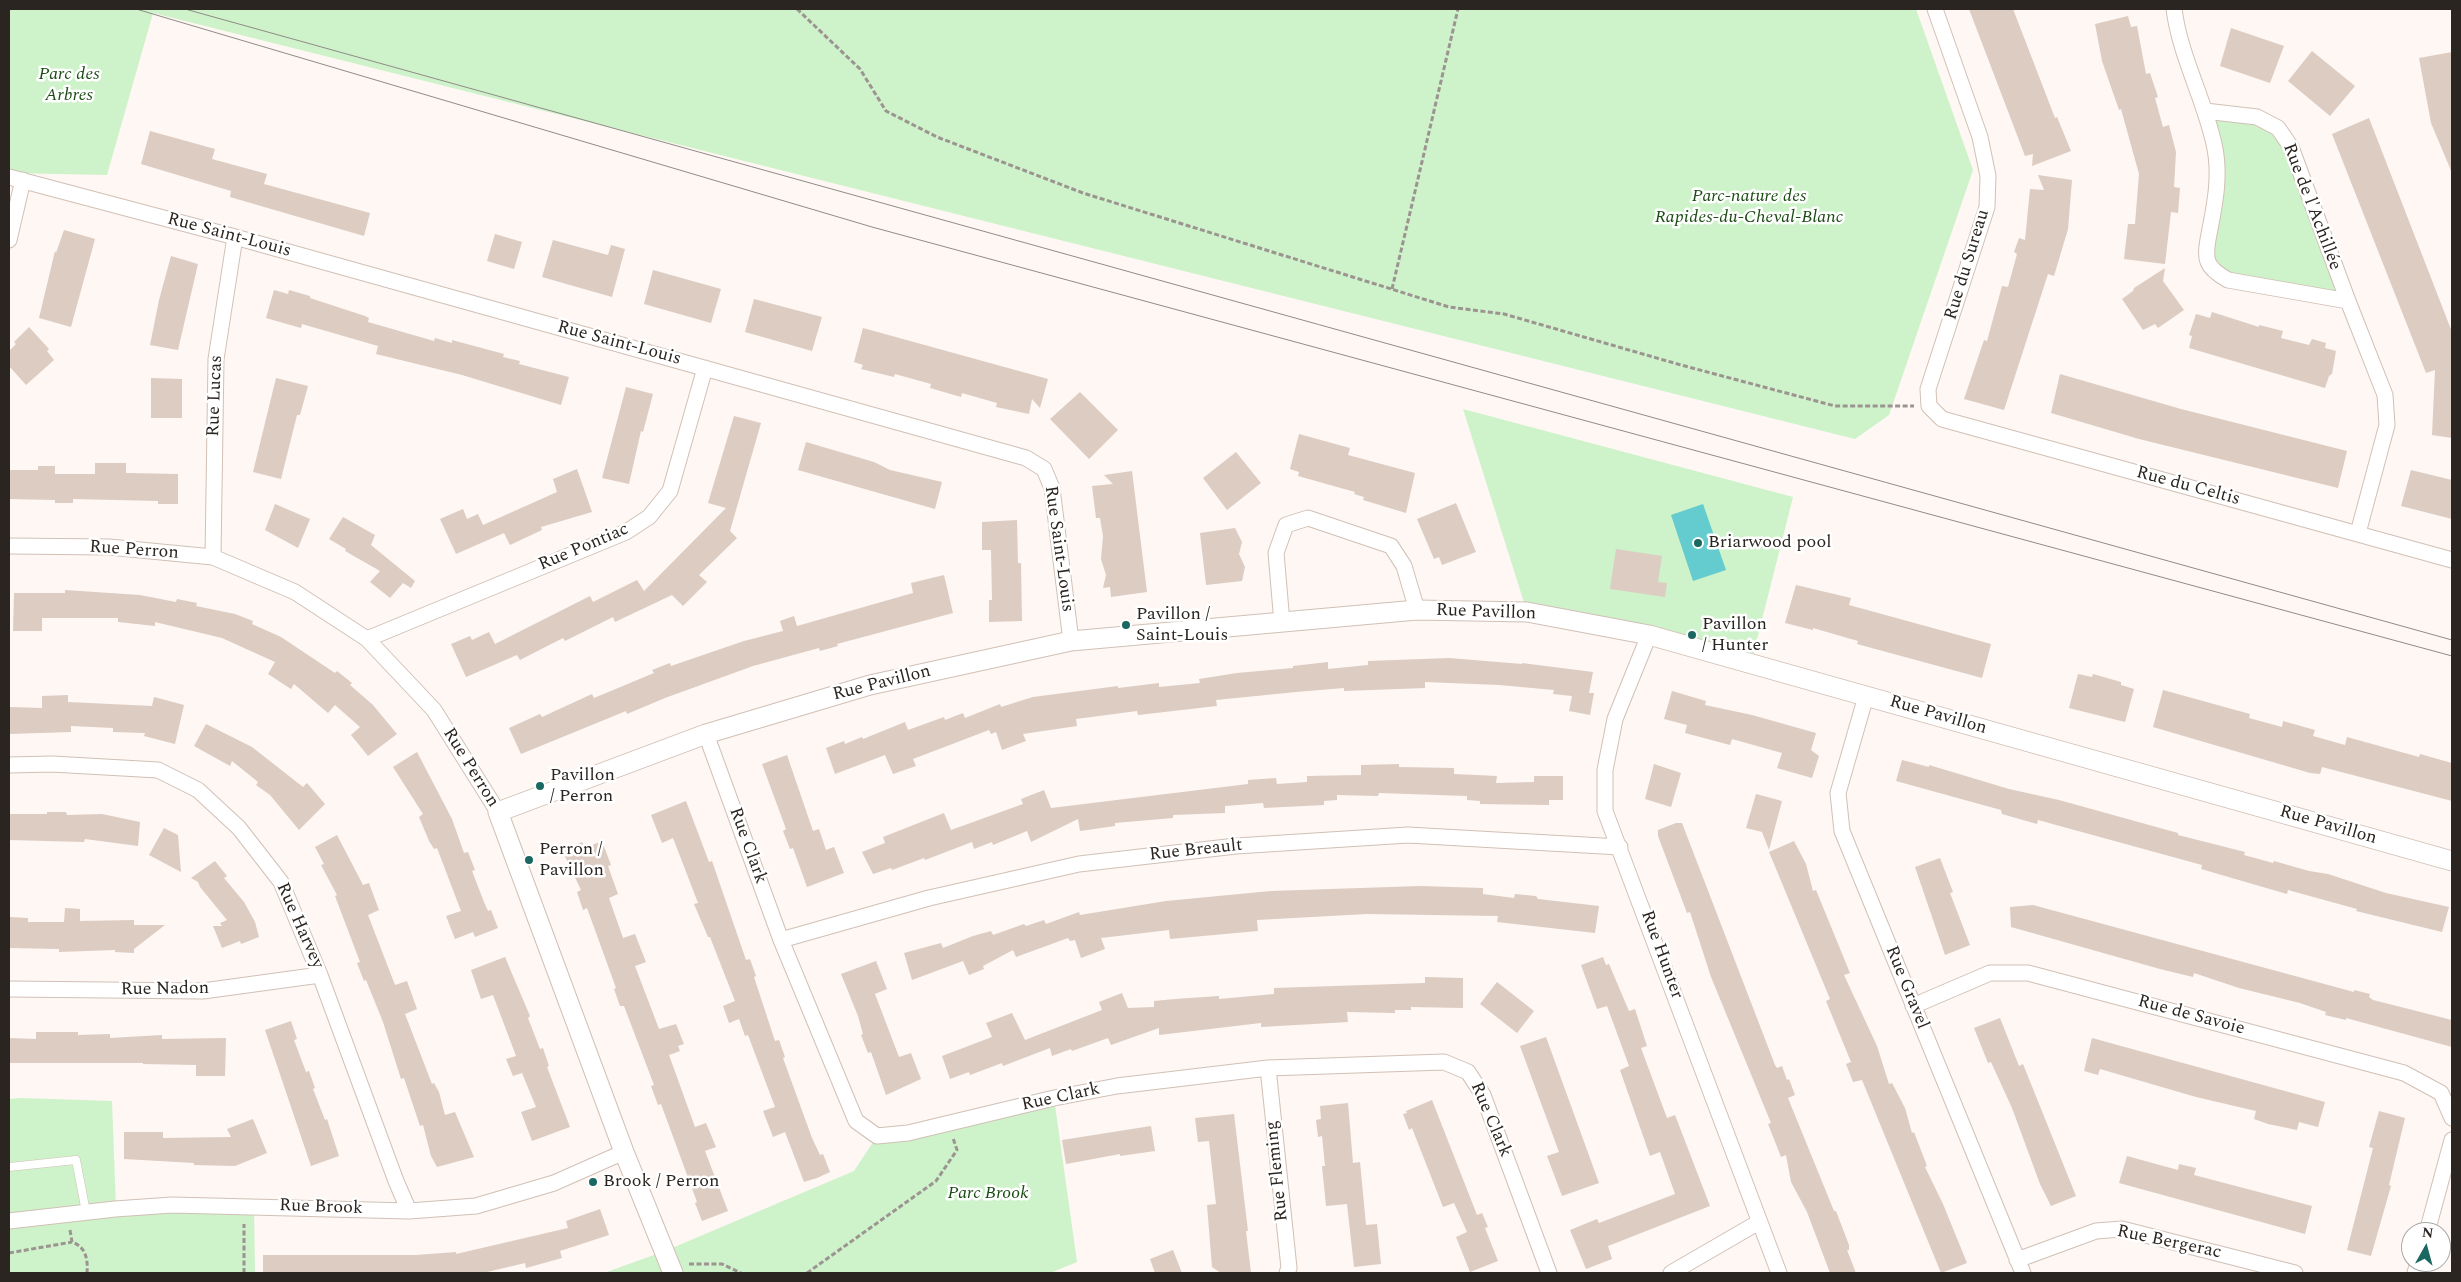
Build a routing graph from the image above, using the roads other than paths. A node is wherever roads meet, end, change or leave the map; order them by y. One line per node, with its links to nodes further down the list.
1 (1935, 9): 9 (street, Rue du Sureau)
2 (2174, 9): 3 (street, Rue de l'Achillée)
3 (2205, 111): 7 (street, Rue de l'Achillée); 7 (street, Rue de l'Achillée)
4 (16, 178): 5 (street, Rue Saint-Louis); 6 (street, Rue Saint-Louis)
5 (235, 237): 8 (street, Rue Saint-Louis); 12 (street, Rue Lucas)
6 (9, 240)
7 (2348, 301): 10 (street, Rue de l'Achillée)
8 (705, 368): 17 (street, Rue Pontiac); 18 (street, Rue Saint-Louis)
9 (1929, 406): 10 (street, Rue du Celtis)
10 (2358, 533): 13 (street, Rue du Celtis)
11 (9, 546): 12 (street, Rue Perron)
12 (213, 557): 17 (street, Rue Perron)
13 (2452, 560)
14 (1417, 610): 15 (street, Rue Pavillon); 15 (street, Rue Pavillon); 16 (street, Rue Pavillon)
15 (1282, 623): 18 (street, Rue Pavillon)
16 (1649, 635): 19 (street, Rue Pavillon); 23 (street, Rue Hunter)
17 (367, 639): 22 (street, Rue Perron)
18 (1071, 641): 20 (street, Rue Pavillon)
19 (1866, 696): 24 (street, Rue Pavillon); 28 (street, Rue Gravel)
20 (706, 734): 22 (street, Rue Pavillon); 25 (street, Rue Clark)
21 (9, 765): 26 (street, Rue Harvey)
22 (498, 812): 32 (street, Rue Perron)
23 (1620, 847): 25 (street, Rue Breault); 37 (street, Rue Hunter)
24 (2452, 861)
25 (781, 940): 29 (street, Rue Clark)
26 (320, 975): 27 (street, Rue Nadon); 34 (street, Rue Harvey)
27 (9, 989)
28 (1913, 1006): 30 (street, Rue de Savoie); 39 (street, Rue Gravel)
29 (1268, 1068): 41 (street, Rue Fleming); 42 (street, Rue Clark)
30 (2452, 1118)
31 (2452, 1140): 38 (street)
32 (624, 1152): 34 (street, Rue Brook); 40 (street, Rue Perron)
33 (9, 1167): 35 (lane)
34 (409, 1211): 35 (street, Rue Brook)
35 (86, 1212): 36 (street, Rue Brook)
36 (9, 1222)
37 (1759, 1222): 43 (street); 44 (street, Rue Hunter)
38 (2430, 1222)
39 (2020, 1267): 45 (street, Rue Bergerac)
40 (671, 1269)
41 (1287, 1273)
42 (1549, 1273)
43 (1671, 1273)
44 (1778, 1273)
45 (2295, 1273)

